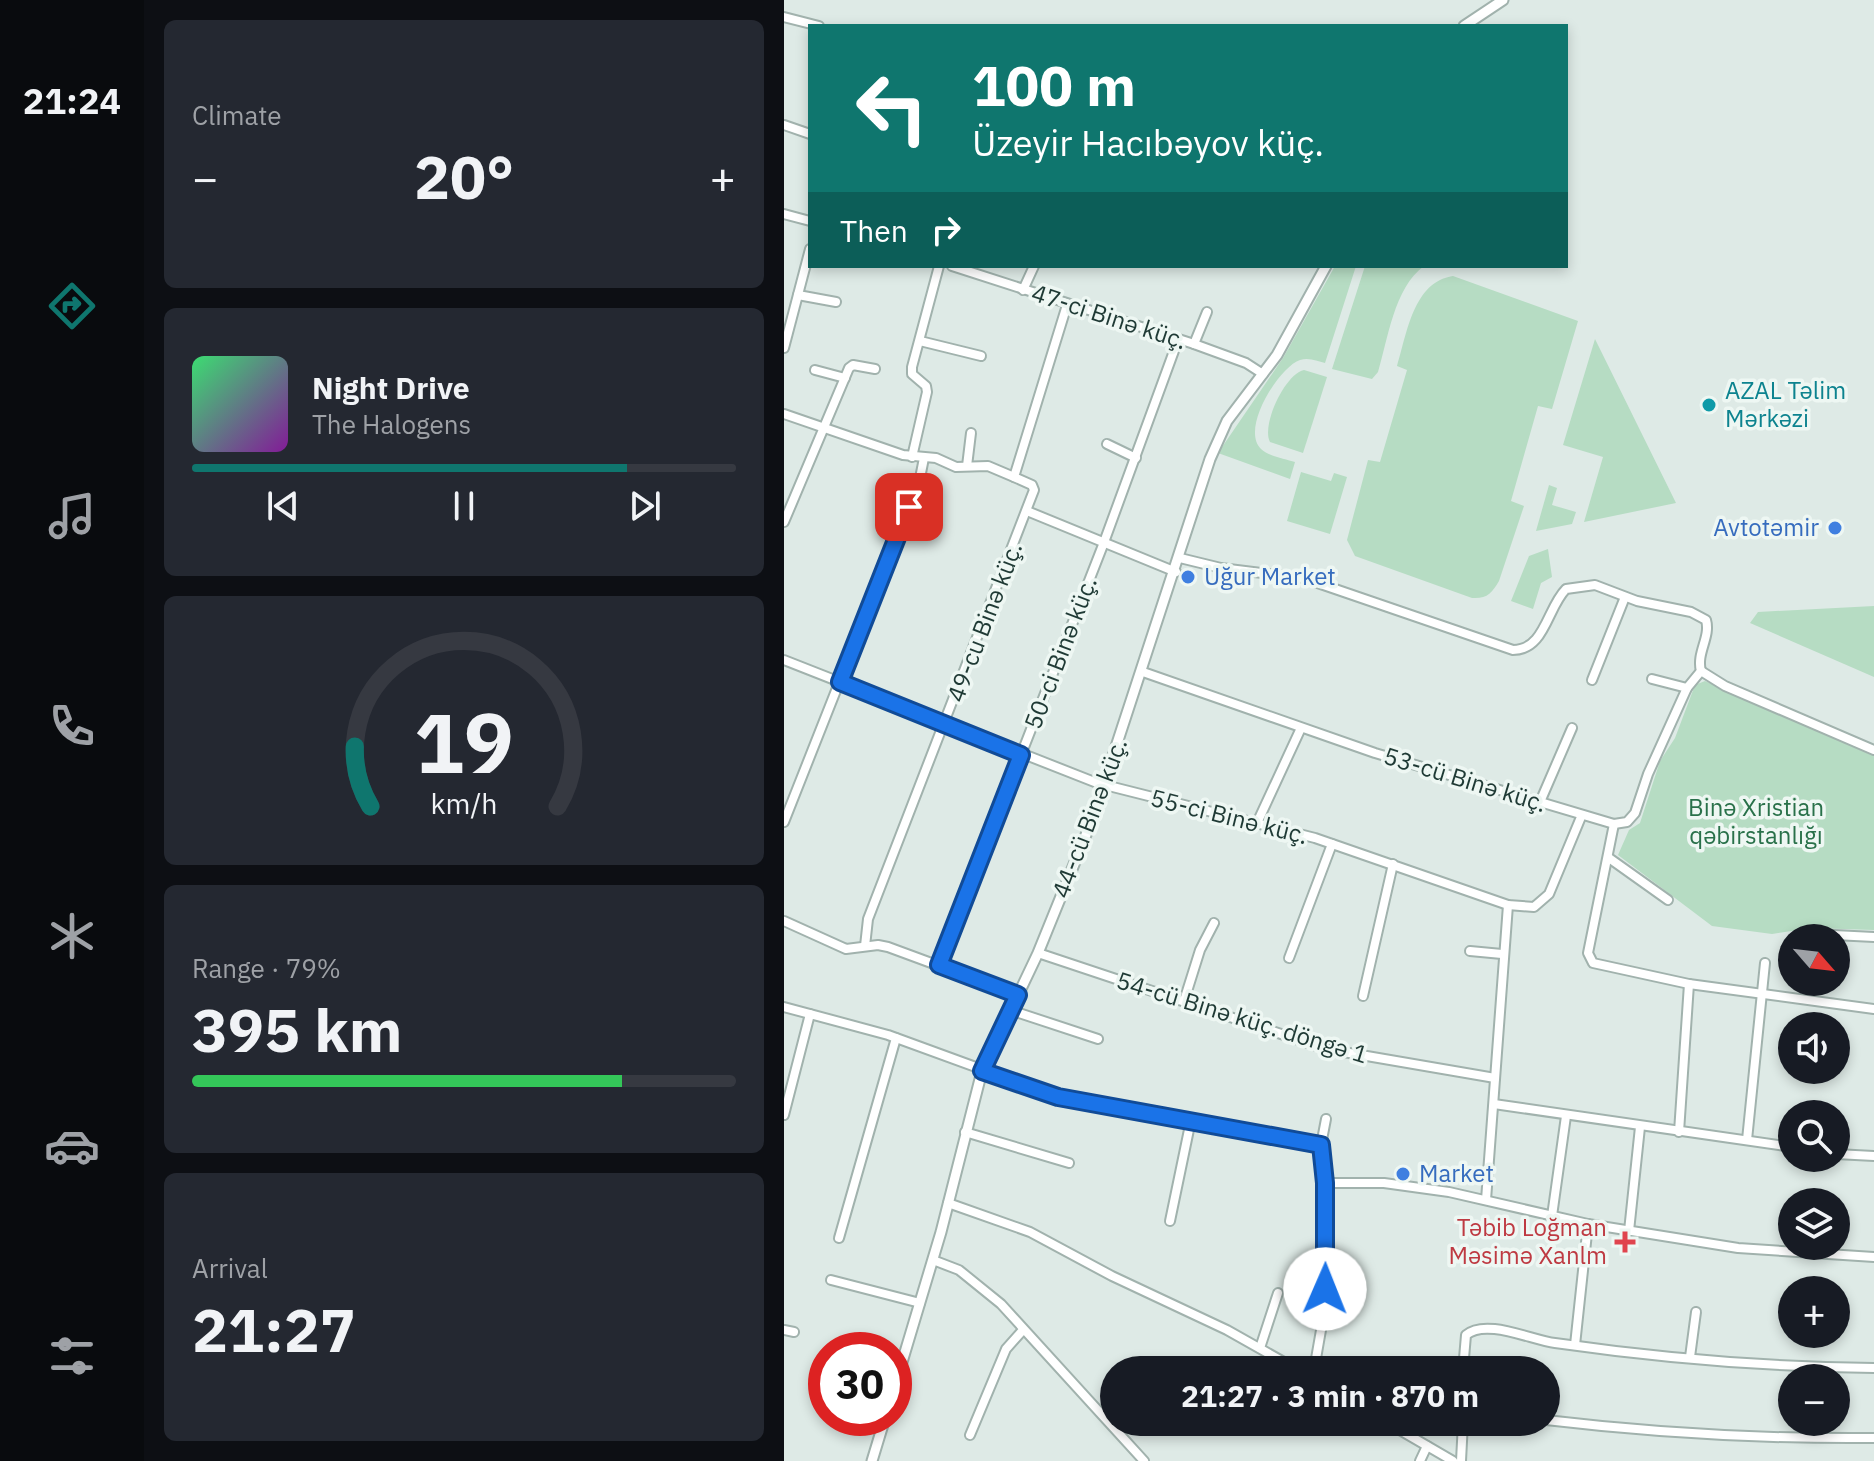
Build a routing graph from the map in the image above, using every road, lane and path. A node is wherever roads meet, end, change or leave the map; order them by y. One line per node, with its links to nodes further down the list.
1 (1503, 0): 4 (street)
2 (784, 17): 3 (street)
3 (811, 24)
4 (1467, 24)
5 (784, 125): 6 (street)
6 (808, 133)
7 (784, 214): 8 (street)
8 (808, 220)
9 (808, 257): 15 (street)
10 (938, 268): 20 (street)
11 (958, 268): 14 (street, 47-ci Binə küç.)
12 (1033, 268): 14 (street)
13 (1325, 268): 26 (street, 44-cü Binə küç.)
14 (1023, 290): 17 (street, 47-ci Binə küç.)
15 (798, 295): 16 (street); 22 (street)
16 (836, 302)
17 (1067, 305): 19 (street, 47-ci Binə küç.); 36 (street)
18 (1207, 312): 21 (street)
19 (1178, 340): 21 (street, 47-ci Binə küç.); 34 (street, 50-ci Binə küç.)
20 (920, 341): 23 (street); 32 (street)
21 (1194, 344): 26 (street, 47-ci Binə küç.)
22 (784, 348)
23 (981, 356)
24 (875, 369): 27 (street)
25 (815, 370): 27 (street)
26 (1263, 374): 40 (street, 44-cü Binə küç.)
27 (845, 378): 29 (street)
28 (784, 414): 29 (street)
29 (823, 429): 32 (street); 38 (street)
30 (971, 433): 35 (street)
31 (1107, 444): 34 (street)
32 (912, 457): 33 (street)
33 (924, 458): 35 (street); 48 (street)
34 (1136, 458): 39 (street, 50-ci Binə küç.)
35 (967, 466): 36 (street)
36 (1014, 477): 37 (street, 49-cu Binə küç.)
37 (1027, 511): 39 (street); 50 (street, 49-cu Binə küç.)
38 (784, 522)
39 (1103, 545): 41 (street); 54 (street, 50-ci Binə küç.)
40 (1180, 558): 41 (street, 44-cü Binə küç.); 42 (street)
41 (1176, 572): 45 (street, 44-cü Binə küç.)
42 (1625, 597): 44 (street); 47 (street)
43 (784, 660): 48 (street, 55-ci Binə küç.)
44 (1701, 671): 49 (street); 53 (street)
45 (1143, 672): 51 (street, 53-cü Binə küç.); 55 (street, 44-cü Binə küç.)
46 (1652, 679): 49 (street)
47 (1592, 680)
48 (840, 682): 50 (street, 55-ci Binə küç.); 58 (street)
49 (1687, 688): 60 (street)
50 (946, 725): 54 (street, 55-ci Binə küç.); 70 (street, 49-cu Binə küç.)
51 (1301, 728): 56 (street, 53-cü Binə küç.); 59 (street)
52 (1572, 728): 56 (street)
53 (1874, 750)
54 (1021, 755): 55 (street, 55-ci Binə küç.); 76 (street, 50-ci Binə küç.)
55 (1105, 785): 59 (street, 55-ci Binə küç.); 72 (street, 44-cü Binə küç.)
56 (1540, 802): 57 (street, 53-cü Binə küç.)
57 (1581, 817): 60 (street, 53-cü Binə küç.); 65 (street)
58 (784, 822)
59 (1257, 823): 61 (street, 55-ci Binə küç.)
60 (1614, 824): 62 (street)
61 (1332, 844): 63 (street, 55-ci Binə küç.); 74 (street)
62 (1609, 858): 64 (street); 77 (street)
63 (1393, 864): 65 (street, 55-ci Binə küç.); 80 (street)
64 (1668, 900)
65 (1508, 905): 73 (street)
66 (784, 921): 70 (street)
67 (1214, 923): 81 (street)
68 (1850, 936): 69 (street)
69 (1874, 937)
70 (865, 946): 76 (street)
71 (1470, 951): 73 (street)
72 (1038, 953): 79 (street, 44-cü Binə küç.); 81 (street, 54-cü Binə küç. döngə 1)
73 (1502, 954): 89 (street)
74 (1289, 958)
75 (1765, 963): 78 (street)
76 (939, 965): 79 (street)
77 (1689, 984): 78 (street); 97 (street)
78 (1761, 993): 83 (street); 98 (street)
79 (1018, 995): 84 (street, 44-cü Binə küç.)
80 (1363, 996)
81 (1184, 1001): 89 (street, 54-cü Binə küç. döngə 1)
82 (784, 1007): 85 (street)
83 (1874, 1009)
84 (1010, 1010): 87 (street); 88 (street, 44-cü Binə küç.)
85 (810, 1014): 86 (street); 91 (street)
86 (896, 1038): 88 (street); 111 (street)
87 (1098, 1039)
88 (982, 1071): 94 (street); 96 (street, 44-cü Binə küç.)
89 (1495, 1078): 90 (street)
90 (1494, 1104): 92 (street); 105 (street)
91 (784, 1115)
92 (1566, 1116): 95 (street); 107 (street)
93 (1326, 1119): 99 (street)
94 (1191, 1120): 99 (street); 108 (street)
95 (1640, 1127): 97 (street); 110 (street)
96 (965, 1132): 103 (street); 106 (street, 44-cü Binə küç.)
97 (1679, 1132): 98 (street)
98 (1747, 1140): 100 (street)
99 (1321, 1145): 104 (street)
100 (1778, 1145)
101 (1850, 1155): 102 (street)
102 (1874, 1156)
103 (1069, 1163)
104 (1325, 1183): 105 (street); 123 (street)
105 (1486, 1200): 107 (street)
106 (948, 1203): 113 (street, 44-cü Binə küç.); 121 (street)
107 (1552, 1216): 109 (street)
108 (1170, 1221)
109 (1588, 1224): 110 (street); 120 (street)
110 (1629, 1231): 112 (street)
111 (839, 1238)
112 (1874, 1257)
113 (933, 1260): 116 (street, 44-cü Binə küç.); 118 (street)
114 (831, 1280): 116 (street)
115 (1278, 1293): 121 (street)
116 (920, 1303): 119 (street, 44-cü Binə küç.)
117 (1696, 1312): 125 (street)
118 (1023, 1330): 128 (street); 135 (street)
119 (911, 1332)
120 (1575, 1345): 124 (street); 125 (street)
121 (1260, 1348): 122 (street)
122 (1274, 1356)
123 (1316, 1356)
124 (1464, 1356)
125 (1690, 1357): 126 (street)
126 (1874, 1368)
127 (1560, 1421): 132 (street)
128 (970, 1435)
129 (880, 1436): 134 (street)
130 (1410, 1436): 133 (street)
131 (1462, 1436): 138 (street)
132 (1874, 1438)
133 (1427, 1446): 136 (street); 137 (street)
134 (872, 1461)
135 (1144, 1461)
136 (1420, 1461)
137 (1453, 1461)
138 (1461, 1461)

